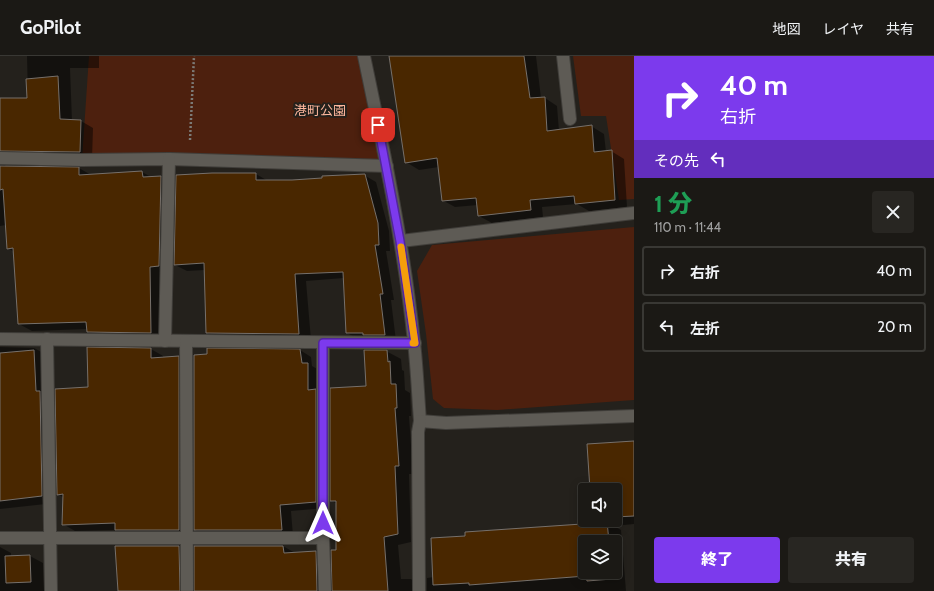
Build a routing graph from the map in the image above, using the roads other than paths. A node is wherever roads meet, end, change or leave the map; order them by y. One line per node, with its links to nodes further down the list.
1 (364, 56): 6 (street)
2 (563, 56): 3 (street)
3 (570, 119)
4 (0, 158): 5 (street)
5 (169, 159): 6 (street); 11 (street)
6 (387, 166): 8 (street)
7 (634, 213): 8 (street)
8 (400, 241): 14 (street)
9 (0, 339): 10 (street)
10 (47, 339): 11 (street); 18 (street)
11 (165, 341): 12 (street)
12 (186, 341): 13 (street); 20 (street)
13 (323, 343): 14 (street); 19 (street)
14 (415, 343): 16 (street)
15 (634, 416): 16 (street)
16 (420, 421): 24 (street)
17 (0, 538): 18 (street)
18 (50, 538): 20 (street); 21 (street)
19 (323, 538): 20 (street); 23 (street)
20 (187, 539): 22 (street)
21 (51, 591)
22 (187, 591)
23 (325, 591)
24 (419, 591)

